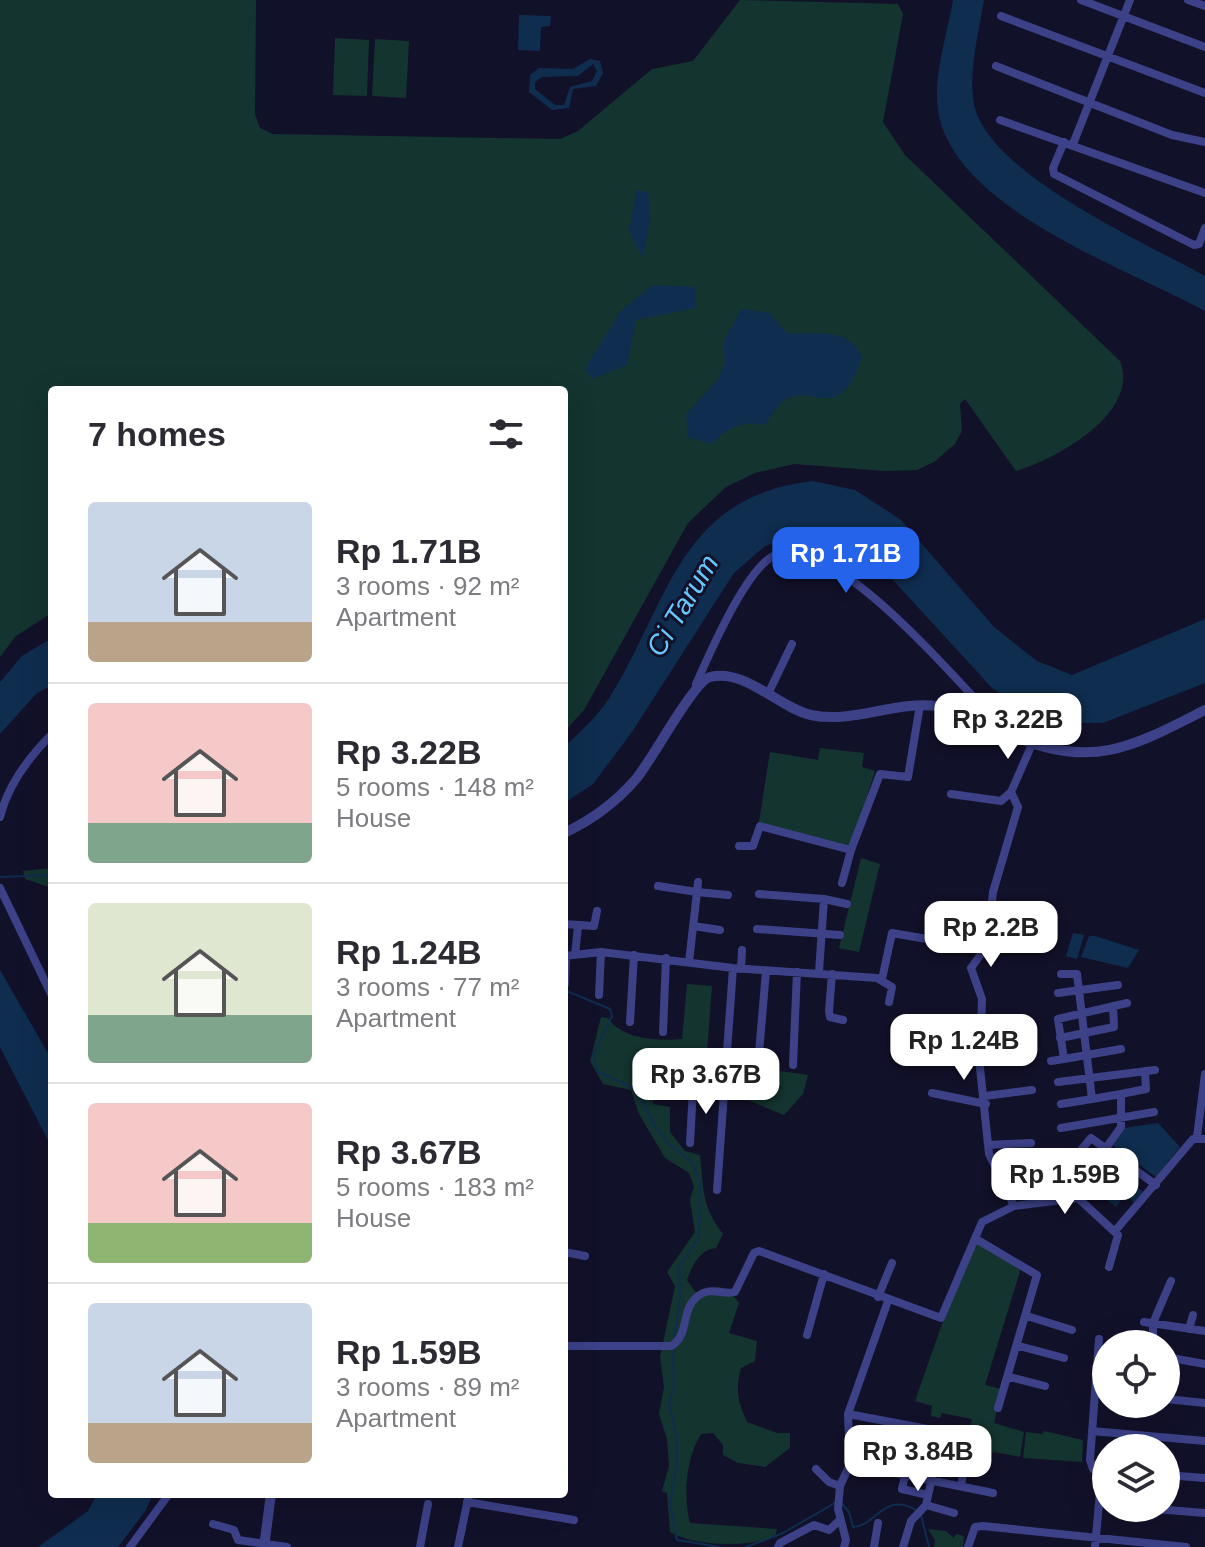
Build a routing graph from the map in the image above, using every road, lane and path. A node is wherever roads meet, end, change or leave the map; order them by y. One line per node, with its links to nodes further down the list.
1 (1081, 0): 6 (street)
2 (1130, 0): 6 (street)
3 (1188, 0): 4 (street)
4 (1205, 6)
5 (1001, 16): 8 (street)
6 (1124, 17): 7 (street); 8 (street)
7 (1205, 47)
8 (1109, 55): 10 (street); 11 (street)
9 (996, 66): 11 (street)
10 (1205, 93)
11 (1090, 102): 13 (street); 14 (street)
12 (1000, 120): 14 (street)
13 (1205, 142)
14 (1068, 143): 15 (street); 16 (street)
15 (1205, 193)
16 (1205, 228)
17 (792, 644): 19 (street)
18 (696, 684): 19 (street); 22 (street); 28 (street)
19 (768, 694): 20 (street)
20 (920, 705): 22 (street); 30 (street)
21 (1205, 710): 24 (street)
22 (1006, 732): 24 (street)
23 (48, 739): 27 (street)
24 (1033, 742): 25 (street)
25 (1011, 792): 26 (street); 79 (street)
26 (951, 794)
27 (0, 817)
28 (568, 831)
29 (739, 846): 30 (street)
30 (851, 850): 31 (street)
31 (842, 883)
32 (658, 886): 33 (street)
33 (698, 887): 36 (street); 42 (street)
34 (0, 888): 62 (street)
35 (759, 894): 37 (street)
36 (728, 895)
37 (824, 899): 38 (street); 45 (street)
38 (847, 904)
39 (597, 911): 41 (street)
40 (568, 925): 41 (street)
41 (578, 926): 51 (street)
42 (693, 926): 44 (street); 53 (street)
43 (757, 929): 45 (street)
44 (720, 930)
45 (821, 932): 46 (street); 57 (street)
46 (840, 935)
47 (927, 939): 60 (street)
48 (742, 950): 54 (street)
49 (601, 952): 50 (street); 51 (street); 65 (street)
50 (634, 955): 52 (street); 71 (street)
51 (568, 956)
52 (666, 958): 53 (street); 73 (street)
53 (689, 962): 54 (street)
54 (737, 968): 55 (street); 88 (street)
55 (766, 971): 56 (street); 77 (street)
56 (797, 972): 57 (street); 82 (street)
57 (819, 972): 58 (street)
58 (832, 974): 60 (street); 70 (street)
59 (1061, 974): 63 (street)
60 (882, 979): 66 (street)
61 (1118, 985): 63 (street)
62 (48, 988)
63 (1080, 991): 64 (street); 69 (street)
64 (1058, 993)
65 (599, 995)
66 (889, 1002)
67 (1127, 1003): 68 (street)
68 (1113, 1006): 69 (street); 74 (street)
69 (1083, 1012): 74 (street); 75 (street)
70 (843, 1020)
71 (630, 1022)
72 (899, 1031): 79 (street)
73 (663, 1032)
74 (1085, 1033): 75 (street); 78 (street)
75 (1060, 1038): 80 (street)
76 (1121, 1049): 78 (street)
77 (759, 1053)
78 (1088, 1055): 80 (street); 86 (street)
79 (980, 1058): 93 (street)
80 (1064, 1059): 81 (street)
81 (1051, 1061)
82 (793, 1065)
83 (1155, 1070): 84 (street)
84 (1145, 1071): 86 (street); 91 (street)
85 (1205, 1074): 98 (street)
86 (1090, 1076): 87 (street); 92 (street)
87 (1058, 1082)
88 (723, 1090): 99 (street); 104 (street)
89 (1032, 1090): 93 (street)
90 (932, 1093): 93 (street)
91 (1121, 1094): 92 (street); 96 (street)
92 (1092, 1099): 94 (street)
93 (986, 1100): 101 (street)
94 (1061, 1104)
95 (1154, 1112): 96 (street)
96 (1123, 1118): 97 (street); 102 (street)
97 (1061, 1128)
98 (1201, 1138): 103 (street)
99 (690, 1143)
100 (1031, 1143): 101 (street)
101 (988, 1145): 106 (street)
102 (1106, 1148): 103 (street); 105 (street)
103 (1156, 1185): 107 (street)
104 (717, 1190)
105 (1078, 1198): 106 (street); 107 (street)
106 (1014, 1206): 108 (street)
107 (1115, 1231): 112 (street)
108 (976, 1239): 116 (street); 118 (street)
109 (568, 1253): 110 (street)
110 (585, 1256)
111 (892, 1263): 115 (street)
112 (1109, 1267)
113 (824, 1274): 115 (street); 124 (street); 125 (street)
114 (1171, 1281): 119 (street)
115 (878, 1297): 116 (street)
116 (888, 1301): 135 (street)
117 (1193, 1315): 120 (street)
118 (1027, 1316): 121 (street); 126 (street)
119 (1148, 1322): 120 (street); 122 (street)
120 (1189, 1329): 123 (street)
121 (1072, 1330)
122 (1150, 1330)
123 (1205, 1331)
124 (807, 1335)
125 (568, 1346)
126 (1019, 1346): 127 (street); 130 (street)
127 (1064, 1358)
128 (1180, 1360): 129 (street)
129 (1205, 1364)
130 (1010, 1377): 131 (street); 134 (street)
131 (1045, 1386)
132 (1180, 1400): 133 (street)
133 (1205, 1403)
134 (998, 1408)
135 (848, 1414): 137 (street); 141 (street)
136 (1093, 1418): 138 (street)
137 (933, 1430)
138 (1092, 1431): 139 (street); 142 (street)
139 (1205, 1441)
140 (936, 1459): 144 (street); 147 (street); 149 (street)
141 (850, 1464): 144 (street); 148 (street)
142 (1092, 1466)
143 (816, 1469): 148 (street)
144 (905, 1473): 147 (street); 151 (street)
145 (1180, 1476): 146 (street)
146 (1205, 1478)
147 (931, 1479): 149 (street); 151 (street)
148 (840, 1486): 161 (street)
149 (961, 1486): 150 (street)
150 (993, 1493)
151 (928, 1495): 156 (street)
152 (166, 1498): 167 (street)
153 (270, 1498): 166 (street)
154 (468, 1498): 160 (street); 170 (street)
155 (428, 1504): 169 (street)
156 (924, 1508): 158 (street); 174 (street)
157 (1180, 1511): 159 (street)
158 (954, 1513)
159 (1205, 1513)
160 (574, 1520)
161 (840, 1520): 171 (street); 172 (street)
162 (1100, 1522): 165 (street)
163 (878, 1523): 173 (street)
164 (213, 1524): 166 (street)
165 (1096, 1543): 175 (street); 176 (street)
166 (264, 1545): 168 (street)
167 (130, 1547)
168 (287, 1547)
169 (420, 1547)
170 (458, 1547)
171 (778, 1547)
172 (844, 1547)
173 (874, 1547)
174 (903, 1547)
175 (968, 1547)
176 (1186, 1547)

